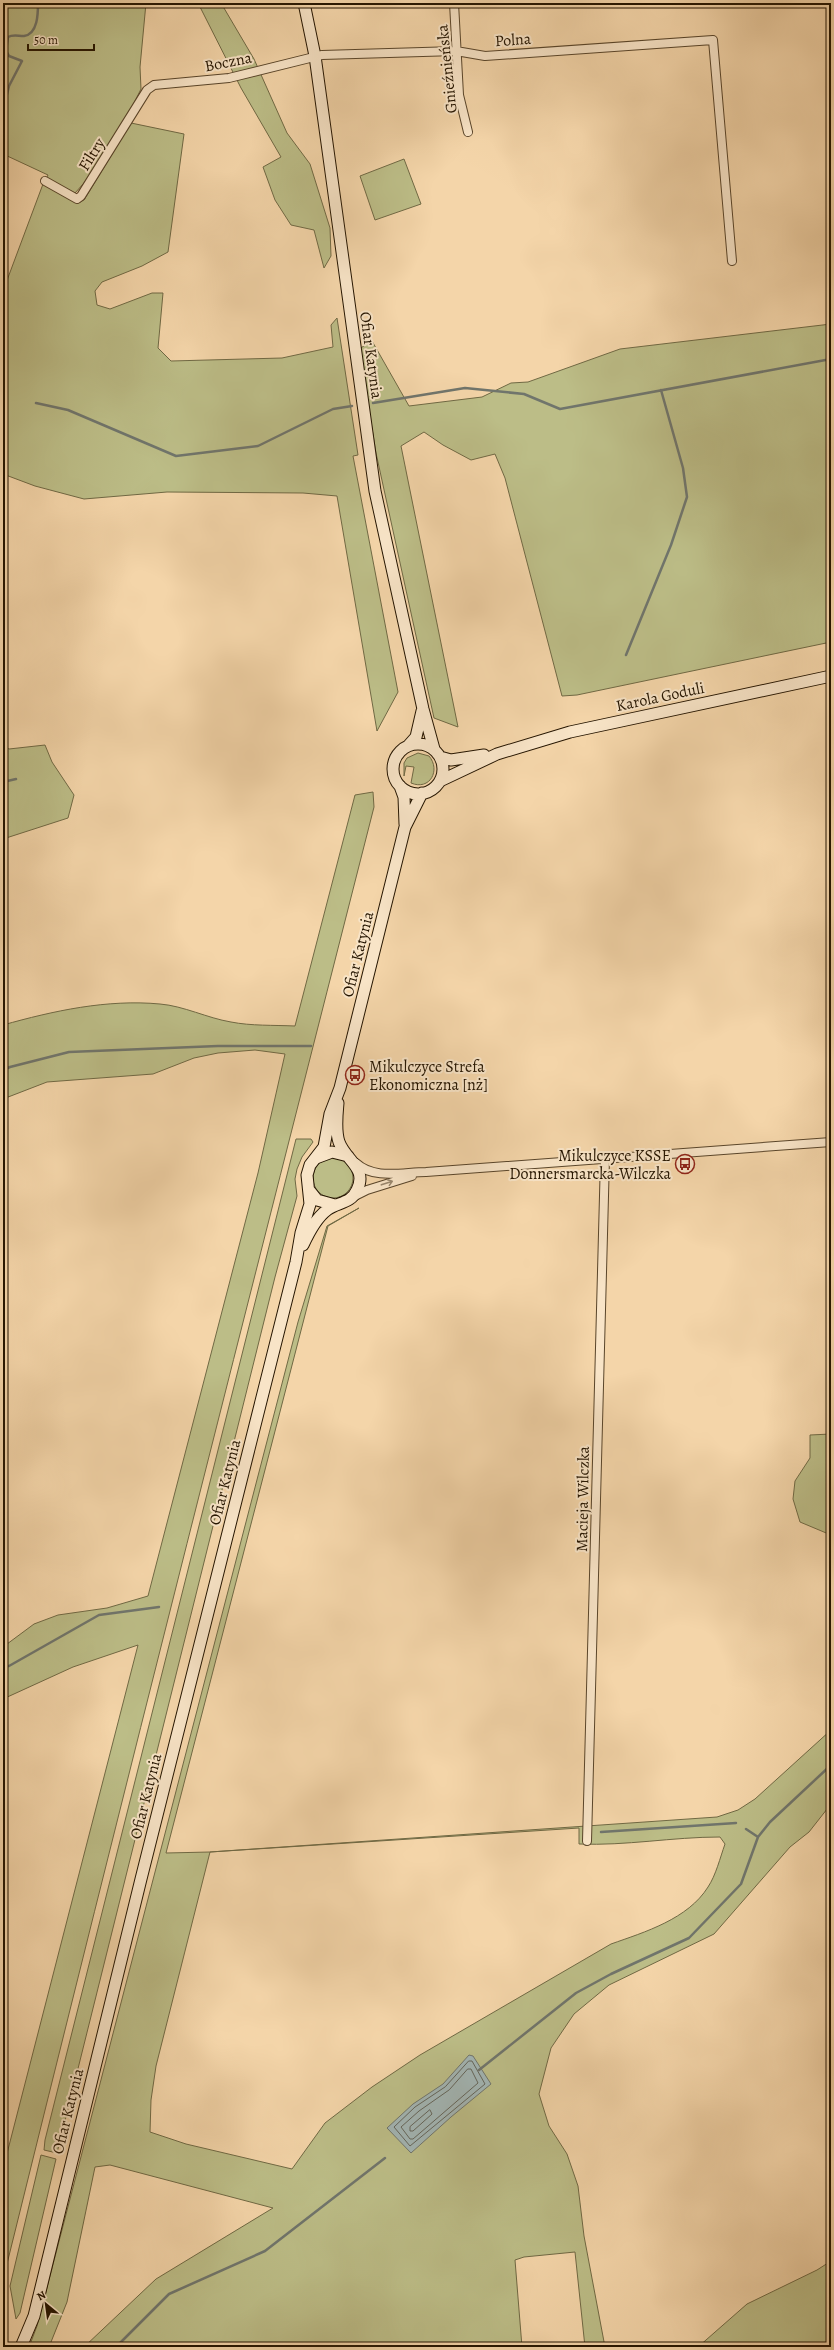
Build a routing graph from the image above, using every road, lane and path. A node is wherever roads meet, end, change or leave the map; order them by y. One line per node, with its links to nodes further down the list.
1 (304, 3): 4 (street, Ofiar Katynia)
2 (454, 3): 3 (street, Gnieźnieńska)
3 (456, 52): 4 (street, Polna); 6 (street, Gnieźnieńska); 8 (street, Polna)
4 (315, 56): 5 (street, Boczna); 10 (street, Ofiar Katynia)
5 (147, 90): 7 (street, Filtry)
6 (468, 132)
7 (45, 181)
8 (732, 261)
9 (831, 676): 13 (street, Karola Goduli)
10 (423, 708): 11 (street, Ofiar Katynia); 12 (street, Ofiar Katynia)
11 (408, 746): 12 (street); 15 (street)
12 (437, 753): 13 (street, Karola Goduli); 14 (street)
13 (497, 754): 14 (street, Karola Goduli)
14 (440, 781): 16 (street)
15 (400, 786): 16 (street); 17 (street, Ofiar Katynia)
16 (422, 793): 17 (street, Ofiar Katynia)
17 (405, 827): 18 (street, Ofiar Katynia)
18 (340, 1088): 20 (street, Ofiar Katynia); 22 (street, Ofiar Katynia)
19 (831, 1142): 21 (street)
20 (316, 1158): 22 (street); 24 (street, Ofiar Katynia)
21 (605, 1158): 23 (street); 28 (street, Macieja Wilczka)
22 (352, 1159): 23 (street); 25 (street, Ofiar Katynia)
23 (426, 1172): 25 (street, one-way to 23)
24 (309, 1190): 26 (street); 27 (street, Ofiar Katynia)
25 (352, 1198): 26 (street, Ofiar Katynia)
26 (334, 1205): 27 (street, Ofiar Katynia)
27 (298, 1253): 29 (street, Ofiar Katynia)
28 (587, 1841)
29 (21, 2347)

